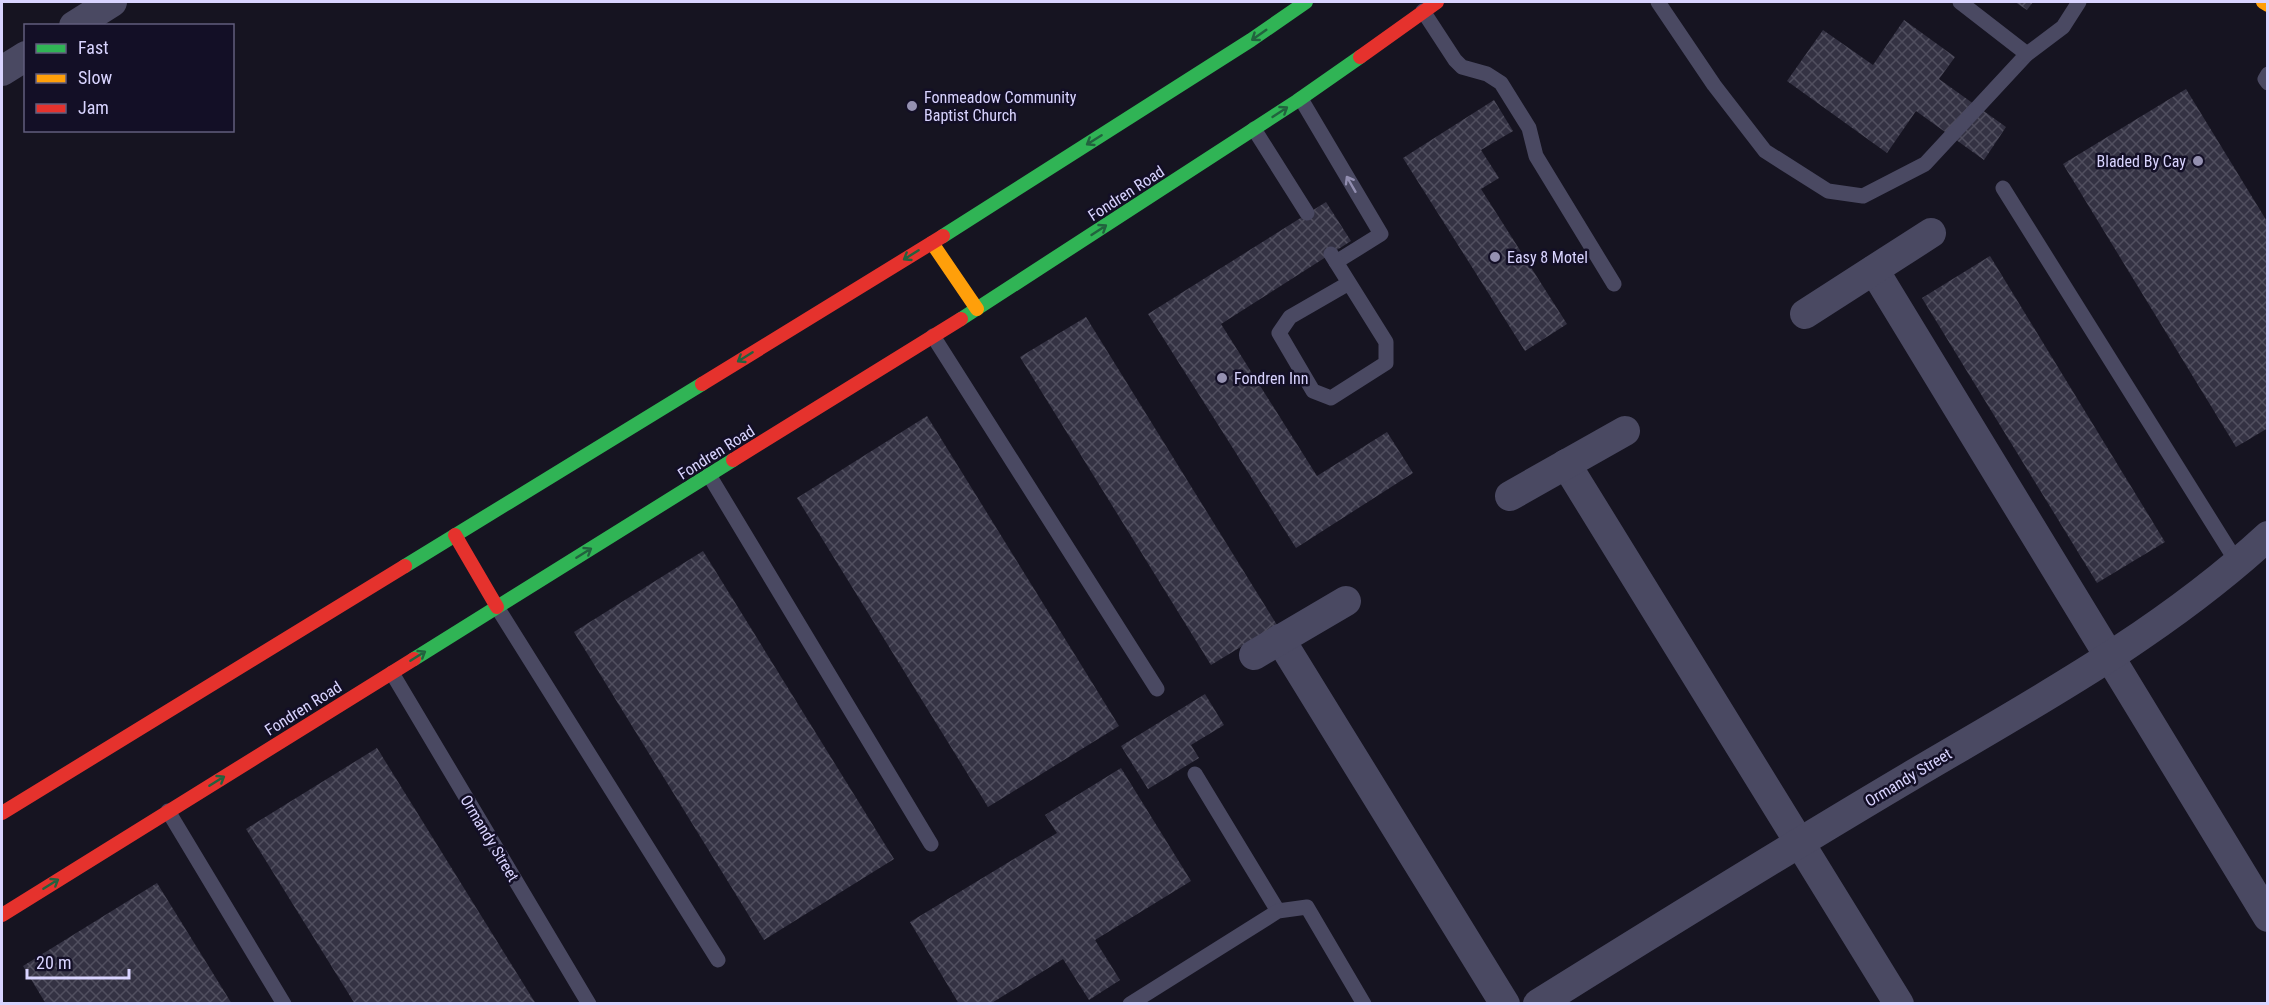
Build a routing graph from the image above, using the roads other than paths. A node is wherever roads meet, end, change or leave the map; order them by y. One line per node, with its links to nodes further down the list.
1 (112, 2): 10 (street)
2 (1306, 2): 21 (main road, one-way to 21)
3 (1437, 2): 9 (main road, Fondren Road)
4 (1658, 2): 11 (lane)
5 (1960, 2): 11 (lane)
6 (2079, 2): 11 (lane)
7 (2263, 2): 8 (main road)
8 (2268, 5)
9 (1423, 11): 16 (main road, Fondren Road); 24 (lane)
10 (77, 24)
11 (2027, 54)
12 (24, 57): 13 (street)
13 (2, 71)
14 (2268, 74): 15 (lane)
15 (2268, 83)
16 (1301, 99): 17 (main road, Fondren Road, one-way to 16); 23 (lane, one-way to 16)
17 (1254, 129): 19 (lane); 25 (main road, Fondren Road, one-way to 17)
18 (2003, 188): 34 (lane)
19 (1308, 213)
20 (1931, 233): 22 (street)
21 (932, 243): 25 (main road); 32 (main road, one-way to 32)
22 (1874, 270): 26 (street); 39 (street)
23 (1349, 283): 23 (lane)
24 (1614, 284)
25 (977, 309): 27 (main road, Fondren Road)
26 (1805, 314)
27 (933, 336): 30 (main road, Fondren Road); 41 (lane)
28 (1624, 431): 29 (street)
29 (1566, 464): 31 (street); 45 (street)
30 (709, 475): 36 (main road, Fondren Road, one-way to 30); 46 (lane)
31 (1510, 496)
32 (455, 534): 36 (main road); 44 (main road)
33 (2268, 536): 34 (street, Ormandy Street)
34 (2238, 564): 39 (street, Ormandy Street)
35 (1346, 601): 37 (street)
36 (497, 607): 40 (main road, Fondren Road, one-way to 36); 52 (lane)
37 (1280, 639): 38 (street); 57 (street)
38 (1254, 655)
39 (2110, 658): 45 (street, Ormandy Street); 51 (street)
40 (392, 673): 43 (main road, Fondren Road, one-way to 40); 54 (lane, Ormandy Street)
41 (1157, 689)
42 (1195, 774): 49 (lane)
43 (168, 811): 48 (main road, Fondren Road, one-way to 43); 53 (lane)
44 (2, 813)
45 (1799, 842): 58 (street, Ormandy Street); 59 (street)
46 (931, 844)
47 (6, 891): 48 (main road)
48 (16, 906): 50 (main road, Fondren Road)
49 (1278, 911): 55 (lane); 56 (lane)
50 (2, 915)
51 (2268, 917)
52 (718, 960)
53 (284, 1004)
54 (589, 1004)
55 (1130, 1004)
56 (1364, 1004)
57 (1504, 1004)
58 (1538, 1004)
59 (1899, 1004)

